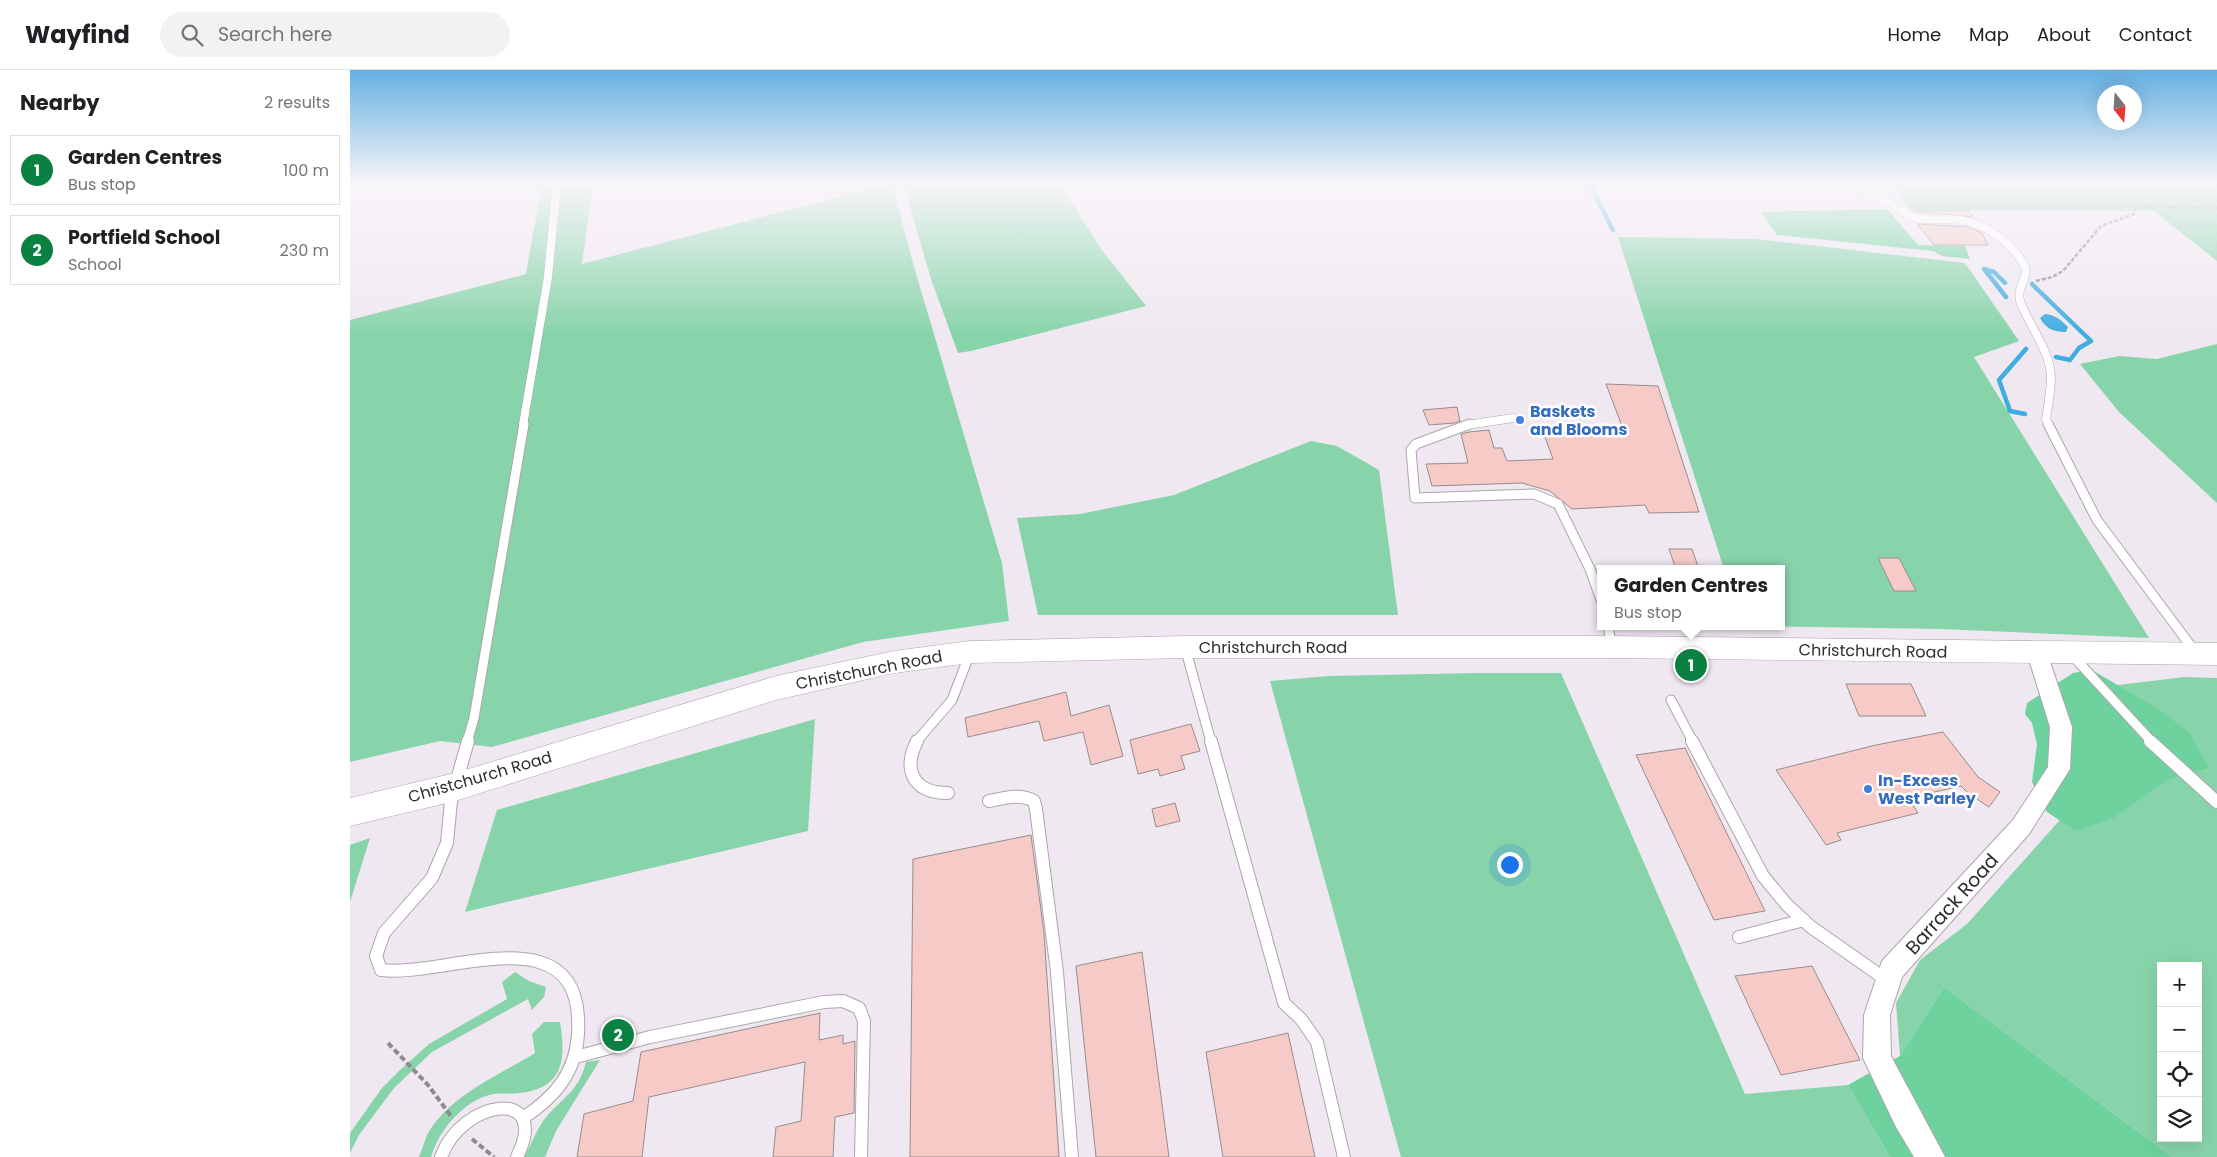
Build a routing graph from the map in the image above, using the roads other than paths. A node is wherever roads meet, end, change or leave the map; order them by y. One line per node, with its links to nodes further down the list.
1 (552, 234): 12 (lane)
2 (1995, 234): 10 (lane)
3 (1513, 418): 4 (lane)
4 (1597, 589)
5 (1610, 637): 6 (main road, Christchurch Road); 8 (main road, Christchurch Road)
6 (1185, 646): 7 (main road, Christchurch Road); 26 (lane)
7 (970, 652): 12 (main road, Christchurch Road); 13 (lane)
8 (2037, 654): 9 (main road, Christchurch Road); 19 (street, Barrack Road)
9 (2070, 654): 10 (main road, Christchurch Road); 15 (lane)
10 (2207, 654)
11 (1671, 700): 17 (lane)
12 (455, 787): 16 (main road, Christchurch Road); 20 (lane)
13 (948, 794)
14 (989, 801): 25 (lane)
15 (2217, 802)
16 (350, 812)
17 (1804, 920): 18 (lane); 19 (lane)
18 (1740, 937)
19 (1888, 981): 27 (street, Barrack Road)
20 (576, 1057): 21 (lane); 24 (lane)
21 (524, 1118): 22 (lane); 23 (lane)
22 (441, 1157)
23 (517, 1157)
24 (861, 1157)
25 (1072, 1157)
26 (1344, 1157)
27 (1930, 1157)

